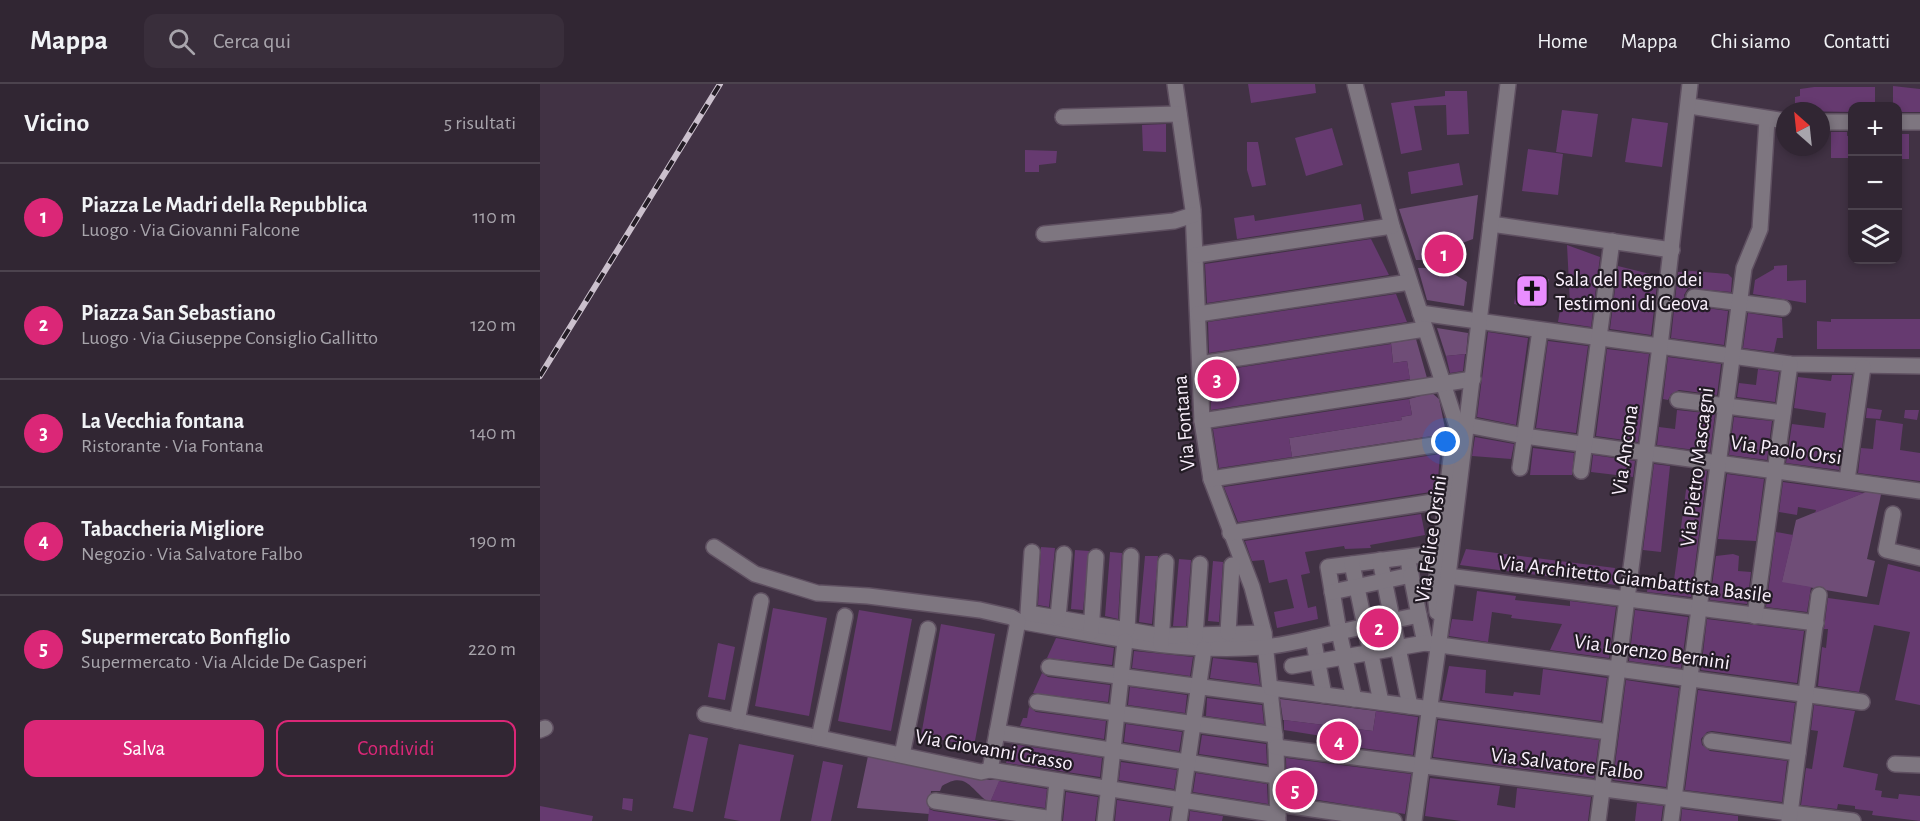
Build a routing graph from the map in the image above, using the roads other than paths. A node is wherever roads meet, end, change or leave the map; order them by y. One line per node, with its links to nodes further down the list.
1 (1175, 84): 6 (street, Via Fontana)
2 (1355, 84): 16 (street)
3 (1508, 84): 15 (street, Via Felice Orsini)
4 (1690, 84): 5 (street, Via Ancona)
5 (1690, 106): 8 (street); 19 (street, Via Ancona)
6 (1179, 114): 7 (street); 14 (street, Via Fontana)
7 (1063, 117)
8 (1767, 120): 9 (street); 23 (street, Via Pietro Mascagni)
9 (1776, 120)
10 (1830, 122): 11 (street)
11 (1848, 122)
12 (1902, 122): 13 (street)
13 (1920, 122)
14 (1193, 215): 17 (street); 20 (street, Via Fontana)
15 (1491, 224): 18 (street); 27 (street, Via Felice Orsini)
16 (1392, 226): 20 (street); 21 (street)
17 (1044, 234)
18 (1612, 241): 19 (street); 30 (street)
19 (1672, 250): 31 (street, Via Ancona)
20 (1196, 255): 26 (street, Via Fontana)
21 (1410, 282): 25 (street); 26 (street)
22 (1694, 297): 23 (street)
23 (1740, 303): 24 (street); 32 (street, Via Pietro Mascagni)
24 (1783, 308)
25 (1420, 313): 27 (street); 28 (street)
26 (1198, 314): 33 (street, Via Fontana)
27 (1479, 321): 29 (street); 37 (street, Via Felice Orsini)
28 (1425, 329): 33 (street); 38 (street)
29 (1540, 330): 30 (street); 44 (street)
30 (1599, 338): 31 (street); 46 (street)
31 (1660, 346): 32 (street); 47 (street, Via Ancona)
32 (1733, 356): 34 (street); 40 (street, Via Pietro Mascagni)
33 (1200, 364): 42 (street, Via Fontana)
34 (1790, 364): 36 (street); 41 (street)
35 (1920, 366): 36 (street)
36 (1863, 367): 53 (street)
37 (1473, 379): 38 (street); 43 (street, Via Felice Orsini)
38 (1443, 384): 42 (street); 43 (street)
39 (1678, 400): 40 (street)
40 (1726, 406): 41 (street); 48 (street, Via Pietro Mascagni)
41 (1783, 413): 50 (street)
42 (1202, 421): 52 (street, Via Fontana)
43 (1461, 425): 44 (street, Via Paolo Orsi); 45 (street); 72 (street, Via Felice Orsini)
44 (1524, 436): 46 (street, Via Paolo Orsi); 49 (street)
45 (1453, 441): 52 (street); 55 (street)
46 (1585, 443): 47 (street, Via Paolo Orsi); 51 (street)
47 (1646, 452): 48 (street, Via Paolo Orsi); 77 (street, Via Ancona)
48 (1719, 462): 50 (street, Via Paolo Orsi); 79 (street, Via Pietro Mascagni)
49 (1520, 468)
50 (1775, 470): 53 (street, Via Paolo Orsi); 82 (street)
51 (1581, 471)
52 (1211, 479): 57 (street, Via Fontana)
53 (1847, 480): 54 (street, Via Paolo Orsi)
54 (1914, 490)
55 (1446, 500): 57 (street); 60 (street)
56 (1893, 514): 65 (street)
57 (1230, 533): 96 (street, Via Fontana)
58 (714, 547): 84 (street)
59 (1032, 552): 83 (street)
60 (1439, 553): 64 (street); 94 (street)
61 (1064, 554): 83 (street)
62 (1131, 556): 92 (street)
63 (1096, 557): 89 (street)
64 (1408, 557): 66 (street); 71 (street)
65 (1920, 558)
66 (1380, 560): 69 (street); 73 (street)
67 (1166, 562): 95 (street)
68 (1200, 564): 97 (street)
69 (1352, 564): 74 (street); 75 (street)
70 (1232, 565): 91 (street)
71 (1411, 575): 73 (street); 80 (street)
72 (1448, 576): 77 (street, Via Architetto Giambattista Basile); 94 (street, Via Felice Orsini)
73 (1384, 581): 74 (street); 85 (street)
74 (1357, 586): 75 (street); 87 (street)
75 (1332, 592): 90 (street)
76 (1820, 595): 86 (street)
77 (1626, 599): 79 (street, Via Architetto Giambattista Basile); 105 (street, Via Ancona)
78 (761, 601): 121 (street)
79 (1700, 609): 82 (street, Via Architetto Giambattista Basile); 107 (street, Via Pietro Mascagni)
80 (1419, 615): 85 (street); 94 (street)
81 (845, 616): 125 (street)
82 (1755, 616): 86 (street, Via Architetto Giambattista Basile)
83 (1058, 617): 89 (street)
84 (1018, 621): 89 (street); 123 (street)
85 (1393, 621): 87 (street); 99 (street)
86 (1816, 623): 111 (street)
87 (1366, 626): 90 (street); 100 (street)
88 (928, 629): 130 (street)
89 (1091, 629): 92 (street)
90 (1340, 632): 93 (street); 101 (street)
91 (1228, 633): 96 (street); 97 (street)
92 (1126, 636): 95 (street); 106 (street)
93 (1313, 638): 98 (street); 102 (street)
94 (1434, 639): 99 (street, Via Lorenzo Bernini); 105 (street, Via Lorenzo Bernini); 118 (street, Via Felice Orsini)
95 (1161, 640): 97 (street)
96 (1266, 640): 97 (street); 98 (street); 110 (street, Via Fontana)
97 (1200, 643): 108 (street)
98 (1288, 643): 103 (street)
99 (1398, 648): 100 (street, Via Lorenzo Bernini); 117 (street)
100 (1371, 652): 101 (street, Via Lorenzo Bernini); 115 (street)
101 (1345, 657): 102 (street, Via Lorenzo Bernini); 113 (street)
102 (1318, 661): 103 (street, Via Lorenzo Bernini); 112 (street)
103 (1292, 666): 109 (street)
104 (1049, 667): 106 (street)
105 (1617, 669): 107 (street, Via Lorenzo Bernini); 124 (street, Via Ancona)
106 (1120, 676): 108 (street); 119 (street)
107 (1689, 679): 111 (street, Via Lorenzo Bernini); 140 (street, Via Pietro Mascagni)
108 (1199, 687): 110 (street); 122 (street)
109 (1296, 691): 110 (street); 112 (street)
110 (1271, 692): 126 (street, Via Fontana)
111 (1806, 694): 116 (street, Via Lorenzo Bernini); 129 (street)
112 (1324, 695): 113 (street)
113 (1354, 699): 115 (street)
114 (1037, 702): 119 (street, Via Salvatore Falbo)
115 (1381, 702): 117 (street)
116 (1862, 702)
117 (1410, 706): 118 (street)
118 (1428, 708): 124 (street); 134 (street, Via Felice Orsini)
119 (1117, 713): 122 (street, Via Salvatore Falbo); 128 (street)
120 (705, 714): 121 (street, Via Giovanni Grasso)
121 (737, 721): 125 (street, Via Giovanni Grasso)
122 (1194, 724): 126 (street, Via Salvatore Falbo); 131 (street)
123 (997, 732): 128 (street); 135 (street)
124 (1609, 732): 138 (street, Via Ancona)
125 (819, 738): 130 (street, Via Giovanni Grasso)
126 (1275, 741): 134 (street, Via Salvatore Falbo); 136 (street, Via Fontana)
127 (1711, 741): 129 (street)
128 (1113, 750): 131 (street); 139 (street)
129 (1798, 753): 144 (street)
130 (902, 756): 135 (street, Via Giovanni Grasso)
131 (1188, 762): 136 (street); 141 (street)
132 (1895, 764): 133 (street)
133 (1920, 765)
134 (1421, 767): 138 (street, Via Salvatore Falbo); 149 (street, Via Felice Orsini)
135 (990, 770): 137 (street, Via Giovanni Grasso)
136 (1276, 776): 143 (street, Via Fontana)
137 (1057, 782): 139 (street, Via Giovanni Grasso); 145 (street)
138 (1601, 789): 140 (street, Via Salvatore Falbo); 150 (street, Via Ancona)
139 (1108, 790): 141 (street, Via Giovanni Grasso); 146 (street)
140 (1674, 798): 144 (street, Via Salvatore Falbo); 151 (street, Via Pietro Mascagni)
141 (1182, 800): 143 (street, Via Giovanni Grasso); 147 (street)
142 (935, 801): 145 (street)
143 (1278, 813): 148 (street, Via Giovanni Grasso)
144 (1790, 817): 152 (street, Via Salvatore Falbo)
145 (1053, 820)
146 (1105, 821)
147 (1179, 821)
148 (1394, 821)
149 (1414, 821)
150 (1598, 821)
151 (1671, 821)
152 (1853, 821)

